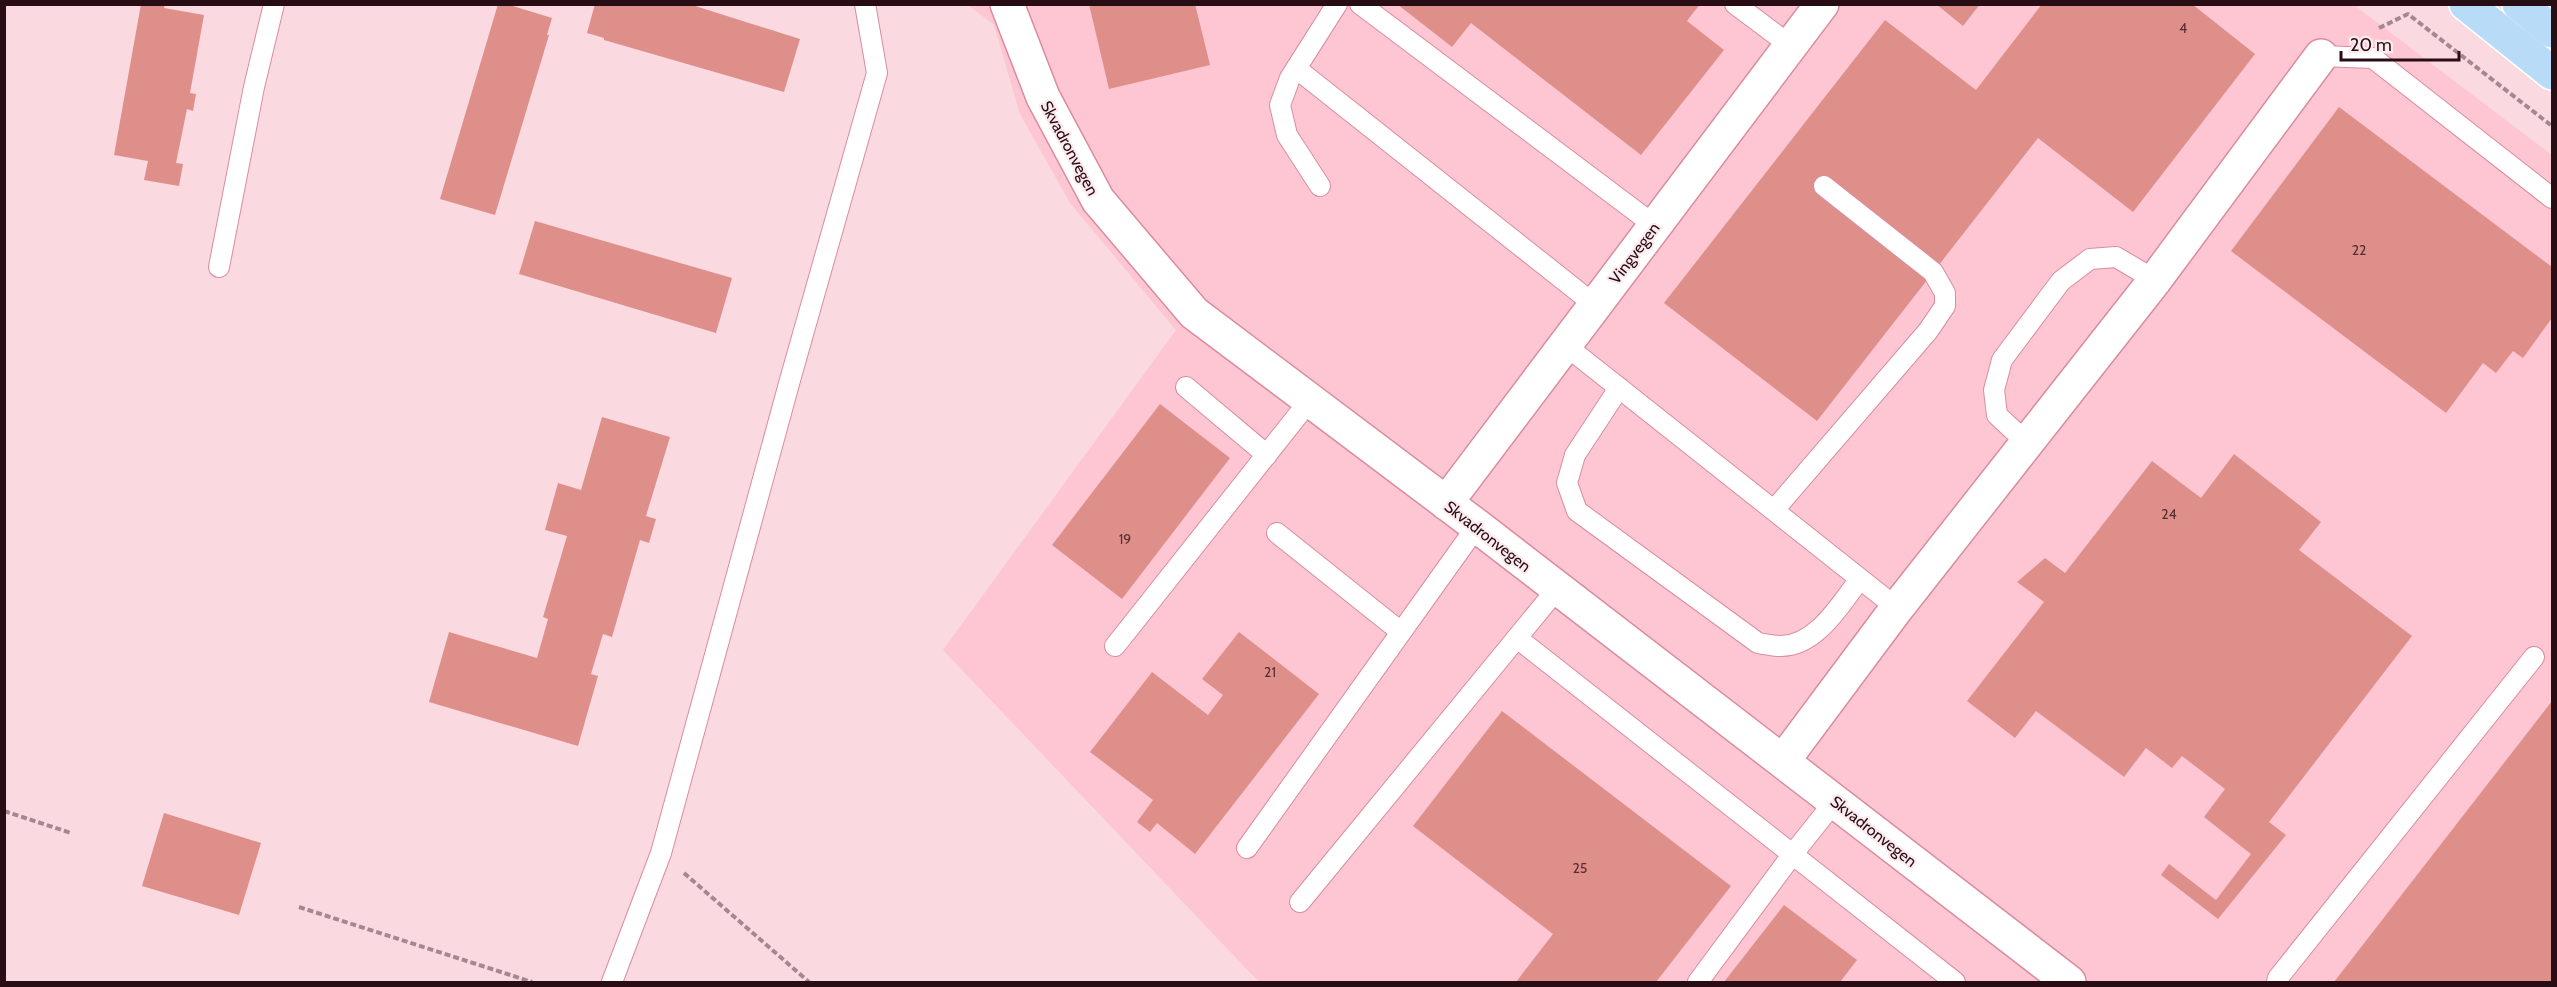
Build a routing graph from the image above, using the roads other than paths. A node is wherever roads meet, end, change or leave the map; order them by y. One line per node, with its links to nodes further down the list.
1 (274, 4): 19 (lane)
2 (865, 4): 44 (lane)
3 (1008, 4): 25 (street, Skvadronvegen)
4 (1337, 4): 13 (lane)
5 (1360, 4): 18 (lane)
6 (1735, 4): 11 (lane)
7 (1822, 4): 11 (street, Vingvegen)
8 (2466, 4): 14 (main road)
9 (2519, 4): 10 (main road)
10 (2553, 31)
11 (1791, 45): 18 (street, Vingvegen)
12 (2321, 56): 17 (lane); 20 (street)
13 (1297, 69): 15 (lane); 21 (lane)
14 (2553, 73)
15 (1320, 186)
16 (1824, 186): 29 (lane)
17 (2553, 198)
18 (1654, 225): 21 (street, Vingvegen)
19 (219, 267)
20 (2155, 280): 26 (street); 26 (lane)
21 (1595, 305): 22 (street, Vingvegen)
22 (1565, 345): 24 (lane); 28 (street, Vingvegen)
23 (1186, 387): 27 (lane)
24 (1619, 388): 29 (lane); 32 (lane)
25 (1310, 400): 27 (lane); 28 (street, Skvadronvegen)
26 (2026, 443): 34 (street)
27 (1267, 455): 37 (lane)
28 (1446, 503): 30 (street, Skvadronvegen)
29 (1774, 510): 32 (lane)
30 (1477, 526): 33 (street, Skvadronvegen); 35 (lane)
31 (1277, 533): 35 (lane)
32 (1860, 579): 34 (lane)
33 (1557, 589): 36 (lane); 39 (street, Skvadronvegen)
34 (1897, 608): 39 (street)
35 (1401, 632): 41 (lane)
36 (1517, 638): 42 (lane); 43 (lane)
37 (1115, 646)
38 (2534, 657): 48 (lane)
39 (1783, 761): 40 (street, Skvadronvegen)
40 (1835, 801): 42 (lane); 47 (street, Skvadronvegen)
41 (1247, 848)
42 (1792, 855): 45 (lane); 46 (lane)
43 (1300, 902)
44 (612, 982)
45 (1698, 982)
46 (1955, 982)
47 (2069, 982)
48 (2277, 982)

